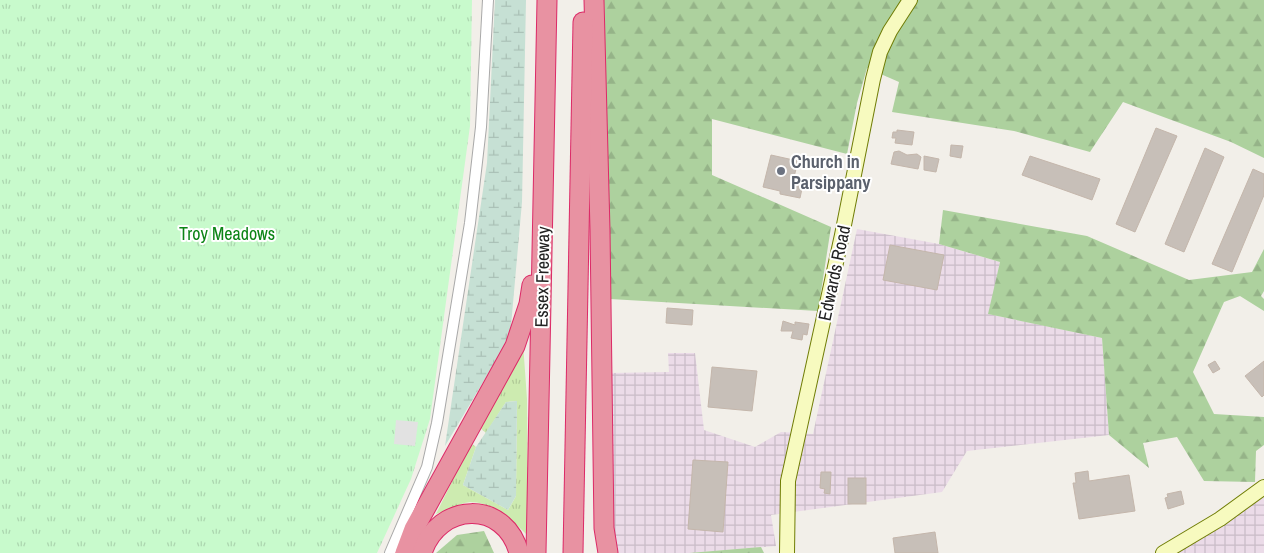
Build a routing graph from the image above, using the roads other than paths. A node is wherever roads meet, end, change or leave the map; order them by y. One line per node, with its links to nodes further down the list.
1 (488, 0): 8 (street)
2 (547, 0): 6 (highway, Essex Freeway)
3 (584, 0): 13 (highway, Essex Freeway)
4 (594, 0): 14 (highway)
5 (910, 0): 15 (street, Edwards Road)
6 (543, 225): 9 (highway); 12 (highway, Essex Freeway)
7 (1264, 487): 16 (street)
8 (390, 553)
9 (405, 553)
10 (422, 553): 11 (highway)
11 (518, 553)
12 (536, 553)
13 (573, 553)
14 (608, 553)
15 (788, 553)
16 (1163, 553)

